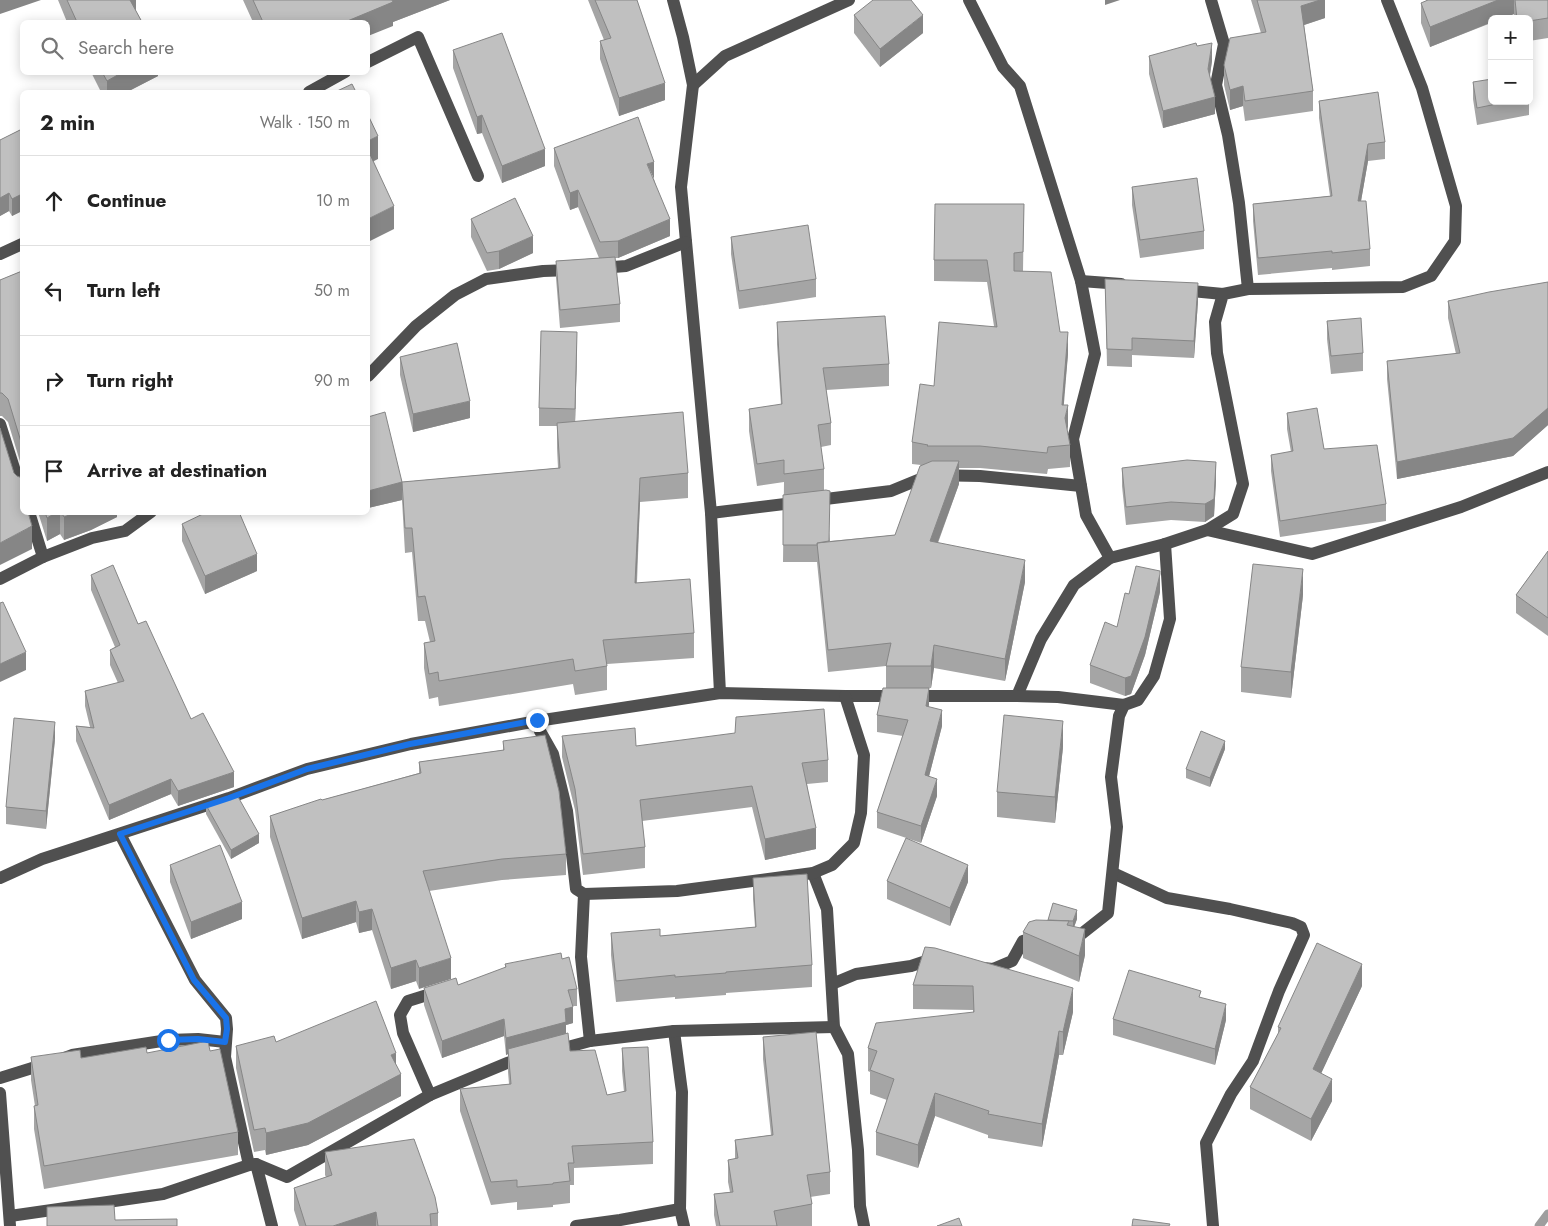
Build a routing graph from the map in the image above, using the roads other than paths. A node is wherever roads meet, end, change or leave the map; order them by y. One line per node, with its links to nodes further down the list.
1 (673, 0): 8 (street)
2 (849, 0): 8 (street)
3 (969, 0): 14 (street)
4 (1211, 0): 16 (street)
5 (1387, 0): 16 (street)
6 (370, 61): 10 (street)
7 (340, 75): 9 (street)
8 (693, 85): 11 (street)
9 (313, 90)
10 (478, 176)
11 (686, 242): 19 (street); 24 (street)
12 (20, 245): 13 (street)
13 (0, 254)
14 (1081, 281): 15 (street); 22 (street)
15 (1129, 285)
16 (1248, 288): 18 (street)
17 (1166, 289): 18 (street)
18 (1223, 294): 27 (street)
19 (370, 374)
20 (0, 424): 23 (street)
21 (1548, 472): 27 (street)
22 (1081, 486): 24 (street); 30 (street)
23 (20, 487)
24 (711, 513): 32 (street)
25 (30, 515): 29 (street)
26 (147, 515): 29 (street)
27 (1207, 530): 28 (street)
28 (1165, 544): 30 (street); 35 (street)
29 (43, 557): 31 (street)
30 (1110, 558): 34 (street)
31 (0, 579)
32 (720, 692): 33 (street); 36 (street)
33 (845, 696): 34 (street); 39 (street)
34 (1017, 696): 35 (street)
35 (1124, 705): 38 (street)
36 (537, 720): 37 (street); 41 (street)
37 (120, 834): 40 (street); 49 (street)
38 (1113, 872): 43 (street); 60 (street)
39 (812, 873): 41 (street); 44 (street)
40 (0, 878)
41 (584, 894): 48 (street)
42 (950, 965): 44 (street)
43 (967, 967)
44 (832, 984): 46 (street)
45 (451, 988): 52 (street)
46 (834, 1027): 47 (street); 59 (street)
47 (674, 1030): 48 (street); 54 (street)
48 (590, 1041): 52 (street)
49 (225, 1042): 50 (street); 53 (street)
50 (0, 1078)
51 (0, 1093): 55 (street)
52 (430, 1094): 53 (street)
53 (252, 1164): 55 (street); 56 (street)
54 (680, 1209): 57 (street); 58 (street)
55 (4, 1224)
56 (272, 1226)
57 (576, 1226)
58 (684, 1226)
59 (864, 1226)
60 (1213, 1226)

